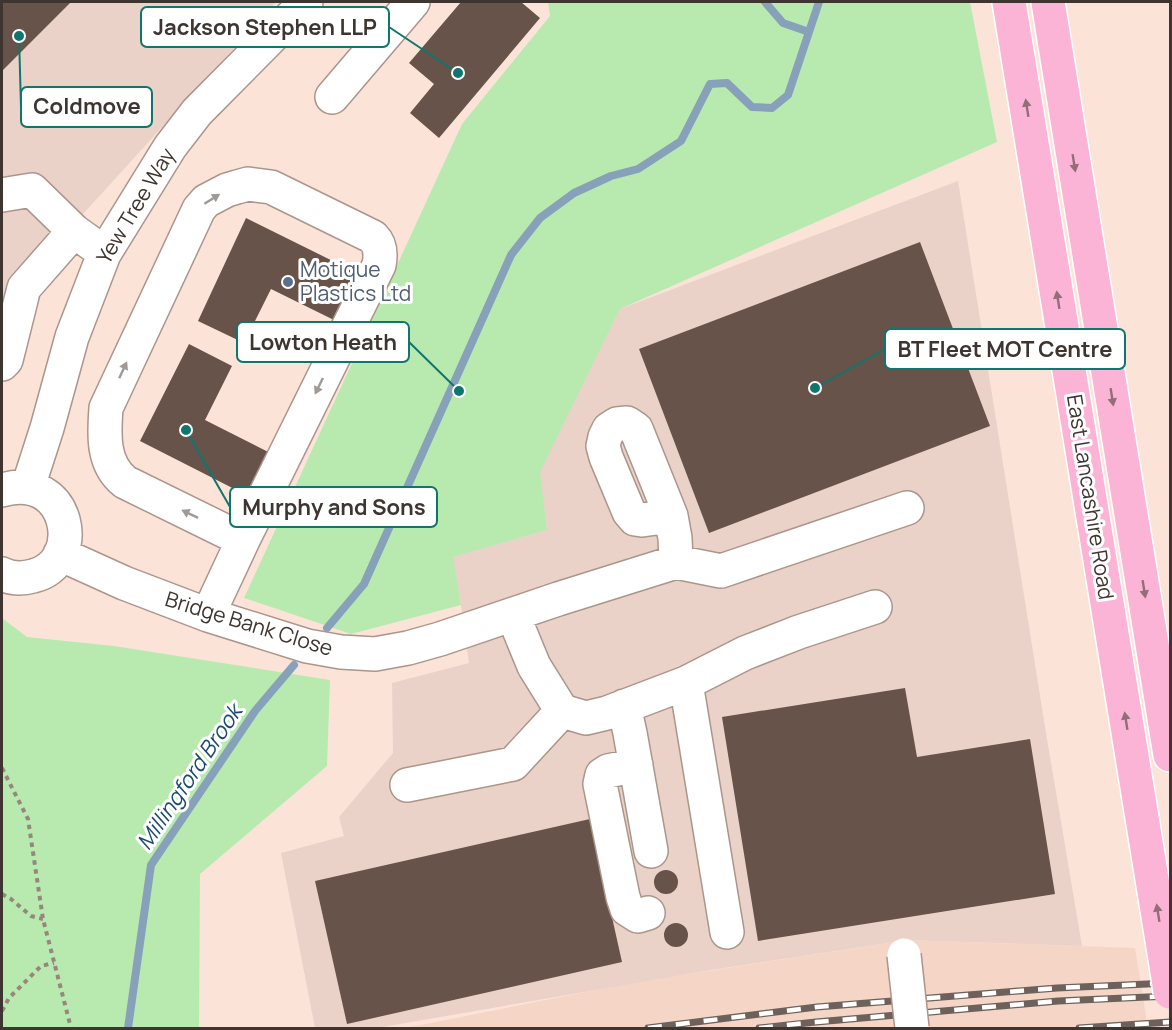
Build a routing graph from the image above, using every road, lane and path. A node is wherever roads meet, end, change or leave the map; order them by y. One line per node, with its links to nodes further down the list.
1 (413, 2): 5 (street)
2 (1009, 2): 34 (highway, East Lancashire Road, one-way to 2)
3 (1048, 2): 23 (highway, East Lancashire Road, one-way to 23)
4 (298, 4): 8 (street, Yew Tree Way)
5 (332, 97)
6 (2, 195): 7 (street)
7 (74, 231): 8 (street); 9 (street)
8 (104, 254): 10 (street, Yew Tree Way)
9 (2, 364)
10 (15, 489): 14 (street, Yew Tree Way)
11 (907, 508): 15 (street)
12 (671, 516): 15 (street)
13 (243, 540): 13 (street, one-way to 13); 18 (street)
14 (60, 554): 16 (street); 18 (street, Bridge Bank Close)
15 (676, 562): 19 (street, Bridge Bank Close)
16 (2, 574)
17 (875, 607): 20 (street)
18 (208, 615): 19 (street, Bridge Bank Close)
19 (513, 615): 22 (street)
20 (686, 683): 21 (street); 31 (street)
21 (624, 706): 22 (street); 24 (street)
22 (561, 711): 26 (street)
23 (1170, 755)
24 (636, 765): 27 (street); 29 (street)
25 (2, 768): 30 (path)
26 (407, 785)
27 (651, 851)
28 (2, 894): 30 (path)
29 (648, 913)
30 (43, 919): 33 (path)
31 (727, 932)
32 (904, 955): 37 (street, bridge)
33 (54, 963): 35 (path); 36 (path)
34 (1169, 981)
35 (2, 1011)
36 (71, 1029)
37 (912, 1029)

